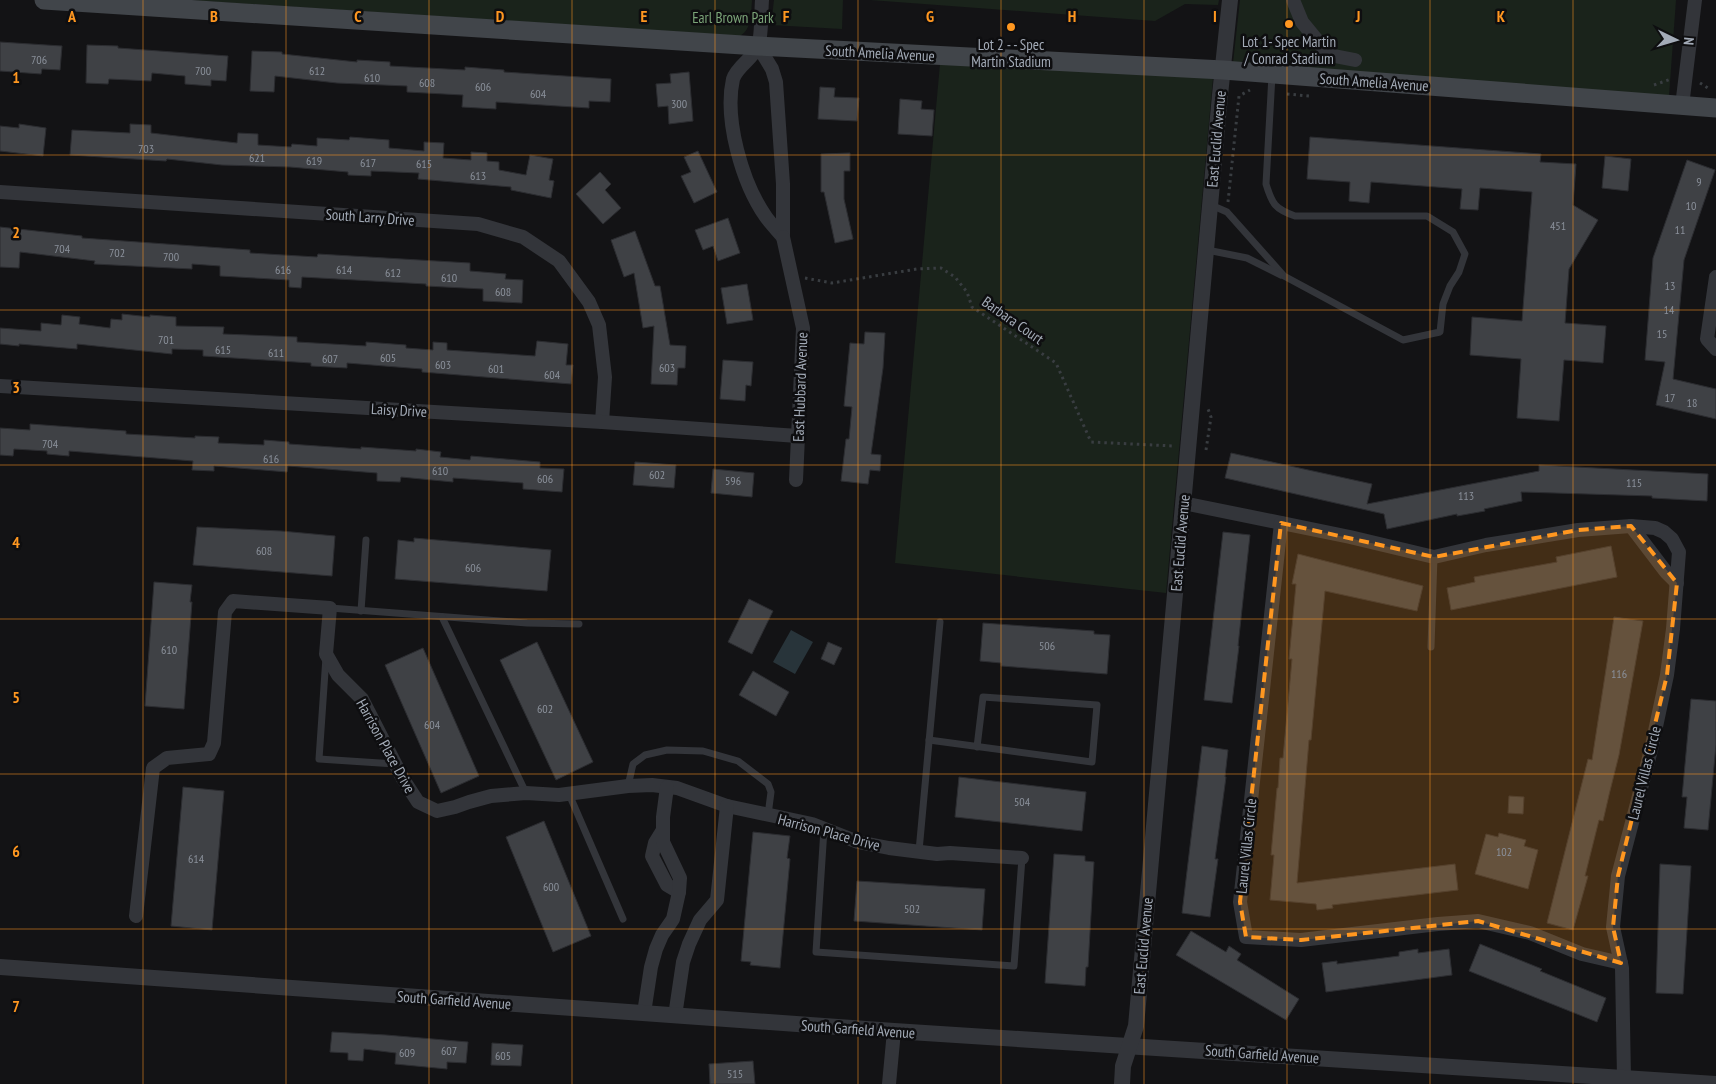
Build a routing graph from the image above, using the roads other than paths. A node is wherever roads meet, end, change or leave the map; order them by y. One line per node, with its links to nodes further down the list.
1 (44, 0): 6 (main road, South Amelia Avenue)
2 (762, 0): 6 (street)
3 (1230, 0): 8 (street, East Euclid Avenue)
4 (1293, 0): 7 (street)
5 (1694, 0): 10 (street)
6 (758, 46): 8 (main road, South Amelia Avenue); 14 (street, East Hubbard Avenue); 14 (street, East Hubbard Avenue)
7 (1355, 60)
8 (1223, 70): 9 (main road, South Amelia Avenue); 13 (street, East Euclid Avenue)
9 (1272, 74): 10 (main road, South Amelia Avenue); 16 (lane)
10 (1682, 106): 11 (main road, South Amelia Avenue)
11 (1716, 108)
12 (0, 192): 20 (street, South Larry Drive)
13 (1210, 205): 15 (street, East Euclid Avenue); 16 (lane)
14 (783, 237): 21 (street, East Hubbard Avenue)
15 (1206, 250): 16 (lane); 23 (street, East Euclid Avenue)
16 (1284, 276)
17 (1716, 277): 18 (street)
18 (1716, 349)
19 (0, 386): 20 (street, Laisy Drive)
20 (602, 422): 21 (street, Laisy Drive)
21 (798, 436): 22 (street, East Hubbard Avenue)
22 (796, 480)
23 (1183, 503): 24 (street, Laurel Villas Circle); 55 (street, East Euclid Avenue)
24 (1281, 522): 27 (street, Laurel Villas Circle); 50 (street, Laurel Villas Circle)
25 (1631, 526): 27 (street, Laurel Villas Circle); 28 (street); 28 (street, Laurel Villas Circle)
26 (366, 540): 30 (lane)
27 (1434, 557): 34 (lane)
28 (1677, 583): 50 (street, Laurel Villas Circle)
29 (330, 608): 30 (lane); 35 (street); 48 (street)
30 (361, 611): 31 (lane)
31 (442, 617): 33 (lane); 41 (lane)
32 (940, 622): 36 (lane)
33 (579, 624)
34 (1431, 647)
35 (326, 654): 38 (street, Harrison Place Drive); 38 (lane)
36 (929, 740): 37 (lane); 46 (lane)
37 (977, 746): 37 (lane)
38 (396, 764): 41 (street, Harrison Place Drive)
39 (628, 786): 40 (street, Harrison Place Drive); 42 (street, Harrison Place Drive); 44 (lane)
40 (667, 787): 43 (street, Harrison Place Drive); 52 (street)
41 (526, 793): 42 (street, Harrison Place Drive)
42 (569, 794): 49 (lane)
43 (727, 806): 44 (street, Harrison Place Drive); 53 (street)
44 (768, 815): 45 (street, Harrison Place Drive)
45 (824, 828): 46 (street, Harrison Place Drive); 47 (lane)
46 (919, 851): 47 (street, Harrison Place Drive)
47 (1022, 858)
48 (136, 916)
49 (623, 919)
50 (1621, 963): 56 (street, Laurel Villas Circle)
51 (0, 967): 52 (street, South Garfield Avenue)
52 (644, 1013): 53 (street, South Garfield Avenue)
53 (675, 1016): 54 (street, South Garfield Avenue)
54 (894, 1032): 55 (street, South Garfield Avenue); 57 (street)
55 (1130, 1046): 56 (street, South Garfield Avenue); 58 (street, East Euclid Avenue)
56 (1618, 1080): 59 (street, South Garfield Avenue)
57 (889, 1084)
58 (1122, 1084)
59 (1716, 1084)

